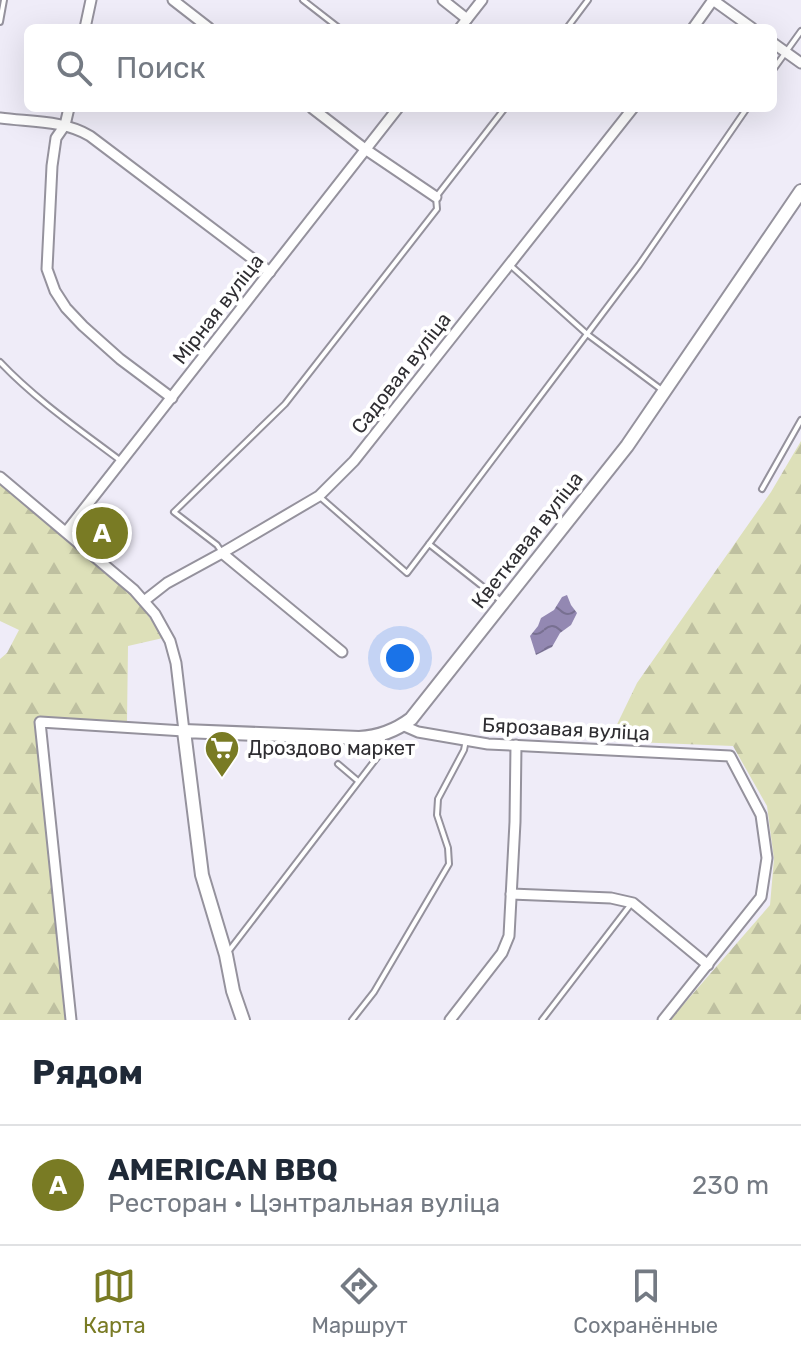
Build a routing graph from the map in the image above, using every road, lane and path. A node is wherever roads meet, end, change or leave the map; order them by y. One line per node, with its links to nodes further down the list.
1 (4, 0): 10 (lane)
2 (91, 0): 11 (street)
3 (173, 0): 12 (street)
4 (303, 0): 13 (lane)
5 (443, 0): 9 (street)
6 (482, 0): 9 (street)
7 (588, 0): 15 (lane)
8 (713, 0): 16 (street); 17 (street)
9 (467, 19): 14 (street)
10 (0, 22)
11 (86, 24)
12 (204, 24)
13 (334, 24)
14 (463, 24)
15 (570, 24)
16 (696, 24)
17 (746, 24)
18 (801, 31): 20 (lane)
19 (777, 46): 20 (street)
20 (786, 52): 21 (street); 22 (lane)
21 (801, 63)
22 (777, 64)
23 (68, 112): 30 (street)
24 (317, 112): 31 (street)
25 (395, 112): 31 (street, Мірная вуліца)
26 (502, 112): 33 (lane)
27 (630, 112): 34 (street, Садовая вуліца)
28 (744, 112): 36 (lane)
29 (0, 118): 30 (street)
30 (65, 125): 35 (street); 39 (street)
31 (365, 149): 33 (street); 35 (street, Мірная вуліца)
32 (801, 191): 38 (street, Кветкавая вуліца)
33 (436, 197): 47 (lane)
34 (510, 265): 36 (lane); 44 (street, Садовая вуліца)
35 (270, 272): 39 (street, Мірная вуліца)
36 (587, 334): 38 (lane); 46 (lane)
37 (0, 362): 41 (lane)
38 (664, 392): 49 (street, Кветкавая вуліца)
39 (172, 398): 41 (street, Мірная вуліца)
40 (801, 420): 43 (lane)
41 (121, 461): 45 (street, Мірная вуліца)
42 (0, 477): 45 (street)
43 (762, 489)
44 (319, 496): 46 (lane); 47 (street, Садовая вуліца)
45 (66, 532): 48 (street)
46 (429, 544): 49 (lane)
47 (222, 553): 48 (street, Садовая вуліца); 50 (street)
48 (144, 601): 52 (street)
49 (504, 602): 51 (street, Кветкавая вуліца)
50 (342, 652)
51 (402, 725): 53 (street, Кветкавая вуліца); 54 (street, Бярозавая вуліца)
52 (184, 731): 53 (street, Кветкавая вуліца); 60 (street); 62 (street)
53 (383, 734): 57 (lane)
54 (466, 740): 55 (street, Бярозавая вуліца); 64 (lane)
55 (516, 745): 58 (street); 61 (street, Бярозавая вуліца)
56 (338, 764): 57 (lane)
57 (358, 781): 60 (lane)
58 (511, 894): 59 (street); 65 (street)
59 (633, 903): 61 (street); 66 (lane)
60 (226, 955): 63 (street)
61 (708, 965): 67 (street)
62 (71, 1020)
63 (243, 1020)
64 (352, 1020)
65 (450, 1020)
66 (542, 1020)
67 (663, 1020)

